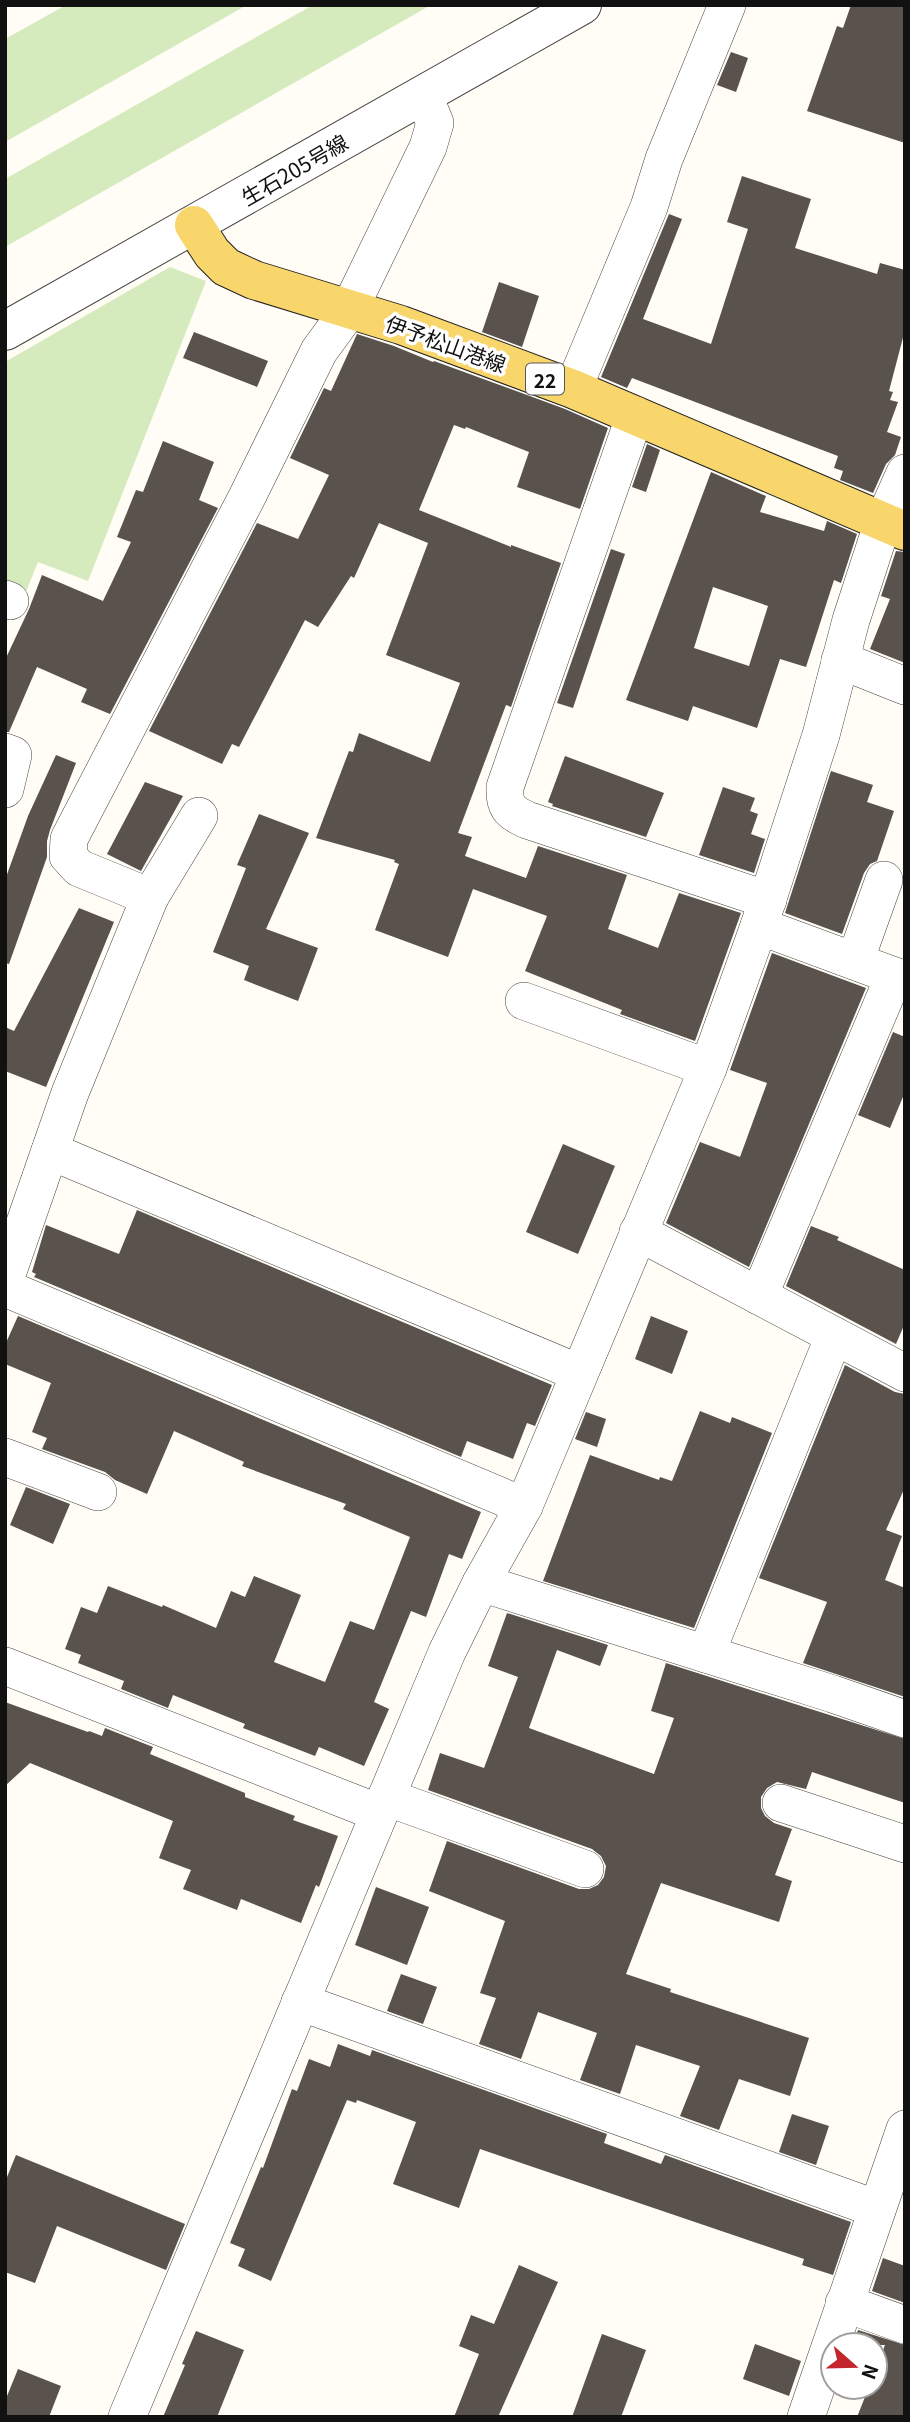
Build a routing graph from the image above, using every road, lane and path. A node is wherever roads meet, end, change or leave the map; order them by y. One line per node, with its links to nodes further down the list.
1 (582, 5): 3 (street, 生石205号線)
2 (727, 5): 7 (street)
3 (424, 96): 4 (street, 生石205号線); 5 (street)
4 (194, 226): 5 (main road, 伊予松山港線 / 22); 6 (street, 生石205号線)
5 (349, 310): 7 (main road, 伊予松山港線 / 22); 17 (street)
6 (5, 331)
7 (573, 389): 8 (main road, 伊予松山港線 / 22)
8 (635, 415): 10 (main road, 伊予松山港線 / 22); 18 (street)
9 (905, 473): 10 (street)
10 (894, 527): 11 (street)
11 (840, 660): 12 (street); 18 (street)
12 (905, 686)
13 (5, 752): 14 (street)
14 (5, 789)
15 (199, 816): 17 (street)
16 (884, 880): 19 (street)
17 (150, 897): 23 (street)
18 (763, 913): 19 (street); 22 (street)
19 (855, 961): 20 (street)
20 (899, 978): 27 (street)
21 (524, 1001): 22 (street)
22 (708, 1068): 24 (street)
23 (50, 1151): 25 (street); 30 (street)
24 (638, 1232): 27 (street); 30 (street)
25 (5, 1280)
26 (5, 1288): 33 (street)
27 (759, 1296): 28 (street)
28 (834, 1336): 29 (street); 35 (street)
29 (902, 1366)
30 (579, 1373): 33 (street)
31 (5, 1457): 32 (street)
32 (97, 1492)
33 (524, 1506): 34 (street)
34 (481, 1583): 35 (street); 39 (street)
35 (706, 1654): 37 (street)
36 (5, 1666): 39 (street)
37 (905, 1719)
38 (780, 1803): 40 (street)
39 (383, 1805): 41 (street); 42 (street)
40 (905, 1844)
41 (584, 1869)
42 (300, 2002): 44 (street); 47 (street)
43 (905, 2129): 44 (street)
44 (877, 2209): 45 (street)
45 (844, 2304): 46 (street); 48 (street)
46 (905, 2325)
47 (127, 2417)
48 (806, 2417)

